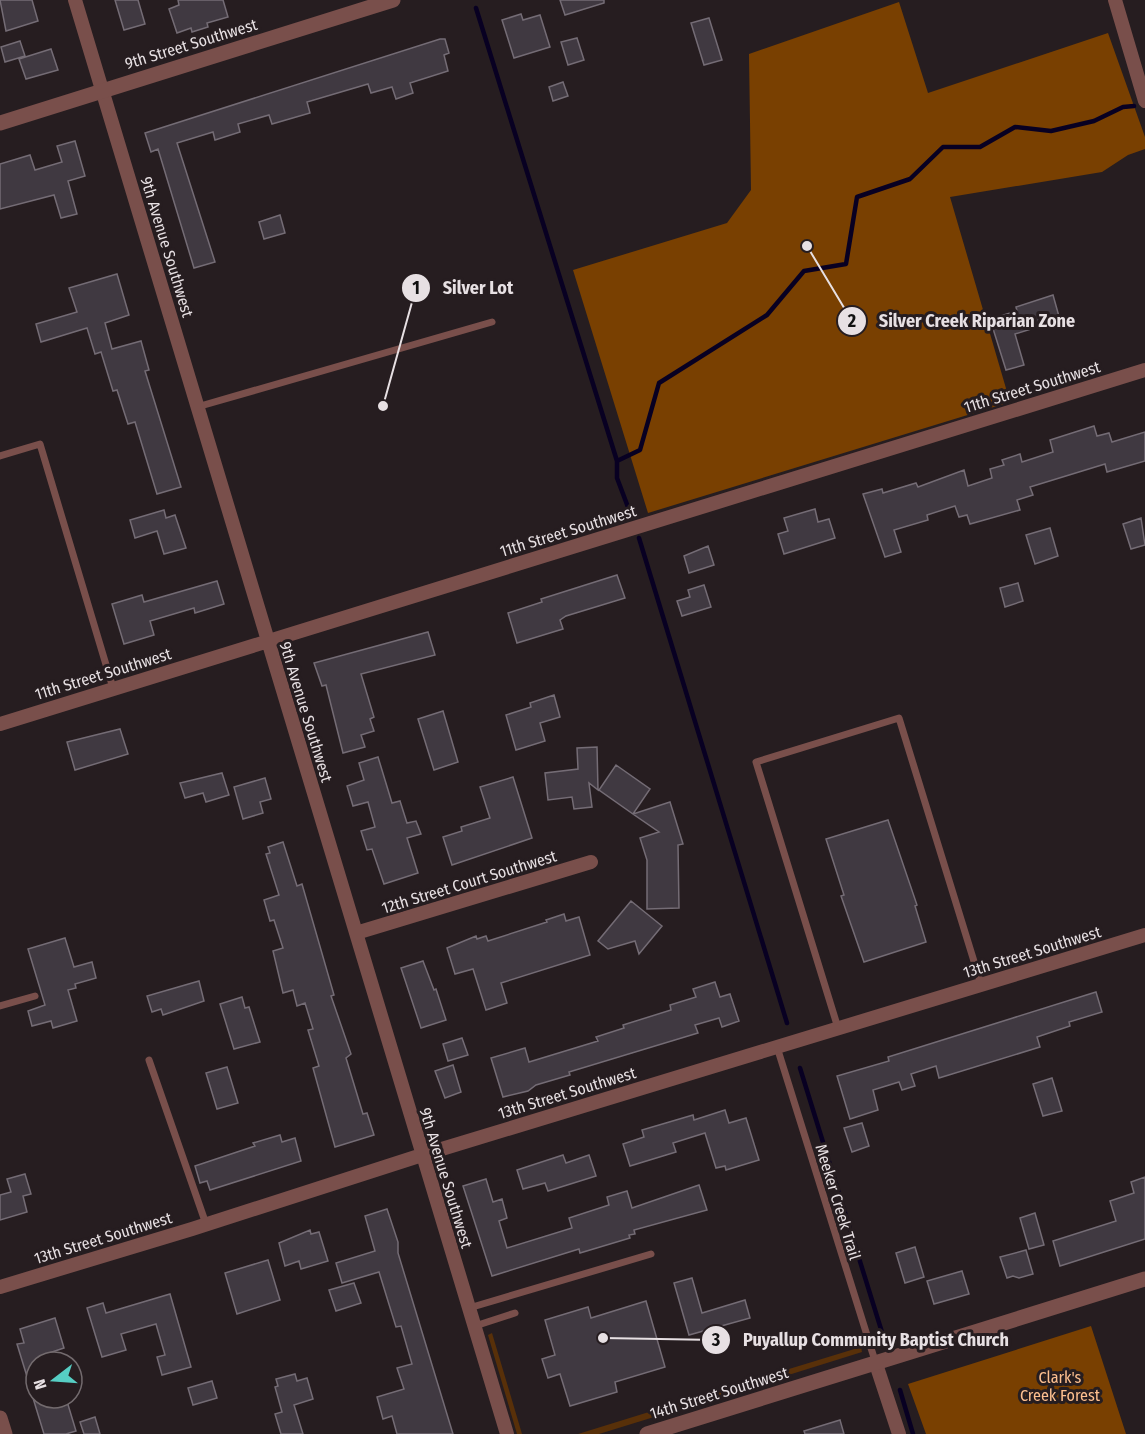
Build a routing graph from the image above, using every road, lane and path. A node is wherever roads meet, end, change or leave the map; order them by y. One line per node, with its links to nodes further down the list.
1 (75, 0): 4 (street, 9th Avenue Southwest)
2 (393, 0): 4 (street, 9th Street Southwest)
3 (1115, 0): 5 (street)
4 (102, 91): 6 (street, 9th Street Southwest); 9 (street, 9th Avenue Southwest)
5 (1145, 101)
6 (0, 123)
7 (492, 322): 9 (lane)
8 (1145, 370): 11 (street, 11th Street Southwest)
9 (197, 407): 11 (street, 9th Avenue Southwest)
10 (0, 456): 12 (lane)
11 (267, 640): 12 (street, 11th Street Southwest); 15 (street, 9th Avenue Southwest)
12 (113, 688): 13 (street, 11th Street Southwest)
13 (0, 724)
14 (591, 862): 15 (street, 12th Street Court Southwest)
15 (356, 933): 23 (street, 9th Avenue Southwest)
16 (1145, 935): 17 (street, 13th Street Southwest)
17 (981, 984): 20 (street, 13th Street Southwest); 20 (lane)
18 (36, 996): 19 (lane)
19 (0, 1006)
20 (838, 1028): 21 (street, 13th Street Southwest)
21 (777, 1047): 23 (street, 13th Street Southwest); 31 (lane, Meeker Creek Trail)
22 (149, 1060): 24 (lane)
23 (422, 1155): 24 (street, 13th Street Southwest); 28 (street, 9th Avenue Southwest)
24 (206, 1224): 27 (street, 13th Street Southwest)
25 (651, 1254): 28 (lane)
26 (1145, 1279): 31 (street, 14th Street Southwest)
27 (0, 1287)
28 (469, 1308): 30 (street, 9th Avenue Southwest)
29 (515, 1313): 30 (lane)
30 (474, 1326): 34 (street, 9th Avenue Southwest)
31 (876, 1364): 35 (street, 14th Street Southwest); 36 (street)
32 (0, 1418): 33 (street)
33 (5, 1434)
34 (507, 1434)
35 (647, 1434)
36 (899, 1434)

